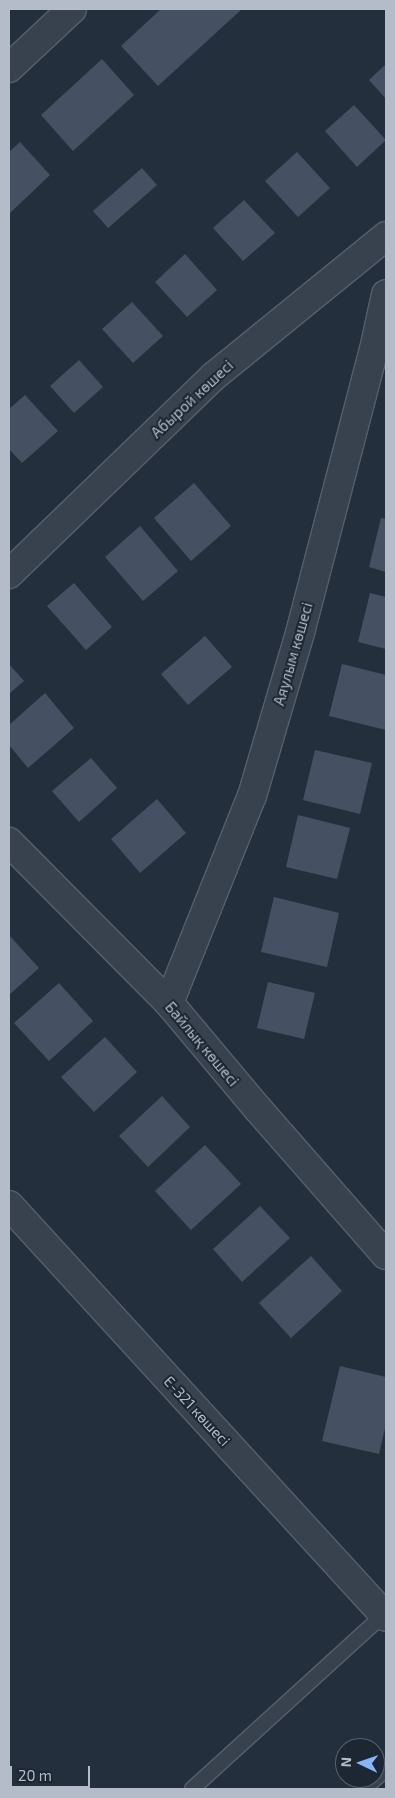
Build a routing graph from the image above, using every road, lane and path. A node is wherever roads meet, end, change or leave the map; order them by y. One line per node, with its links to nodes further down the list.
1 (72, 9): 2 (street)
2 (9, 68)
3 (386, 236): 5 (street, Абырой көшесі)
4 (386, 294): 7 (street, Аяулым көшесі)
5 (9, 574)
6 (9, 842): 7 (street, Байлық көшесі)
7 (169, 1003): 9 (street, Байлық көшесі)
8 (9, 1205): 10 (street, Е-321 көшесі)
9 (386, 1255)
10 (385, 1615): 12 (lane)
11 (386, 1769): 13 (lane)
12 (192, 1789)
13 (364, 1789)

